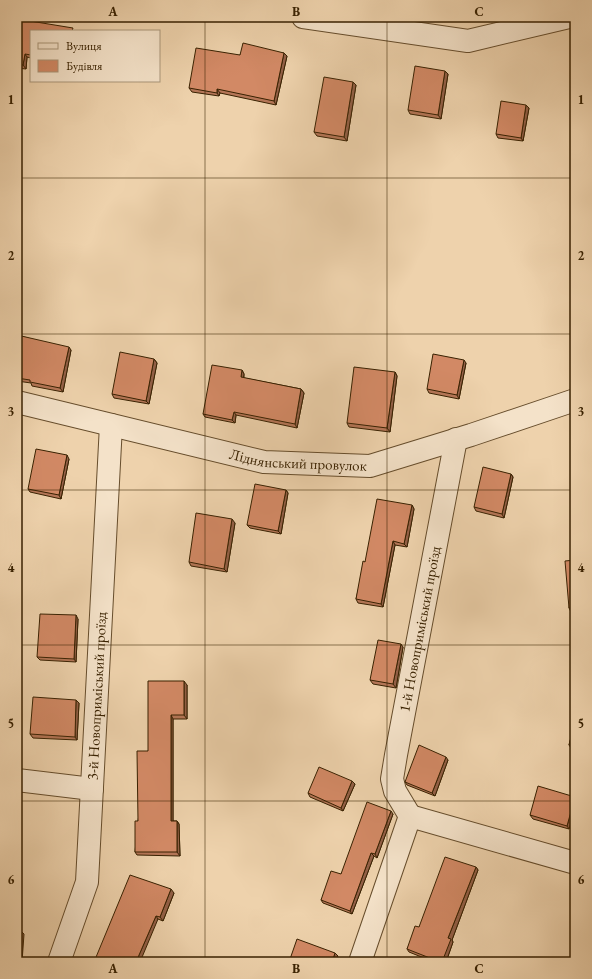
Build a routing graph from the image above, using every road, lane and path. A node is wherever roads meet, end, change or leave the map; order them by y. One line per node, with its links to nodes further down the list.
1 (303, 17): 2 (street)
2 (569, 17)
3 (575, 400): 6 (street, Ліднянський провулок)
4 (17, 402): 5 (street, Ліднянський провулок)
5 (111, 425): 6 (street, Ліднянський провулок); 8 (street, 3-й Новоприміський проїзд)
6 (456, 439): 9 (street, 1-й Новоприміський проїзд)
7 (17, 780): 8 (street)
8 (92, 789): 11 (street, 3-й Новоприміський проїзд)
9 (410, 816): 10 (street); 12 (street)
10 (575, 863)
11 (59, 962)
12 (360, 962)

